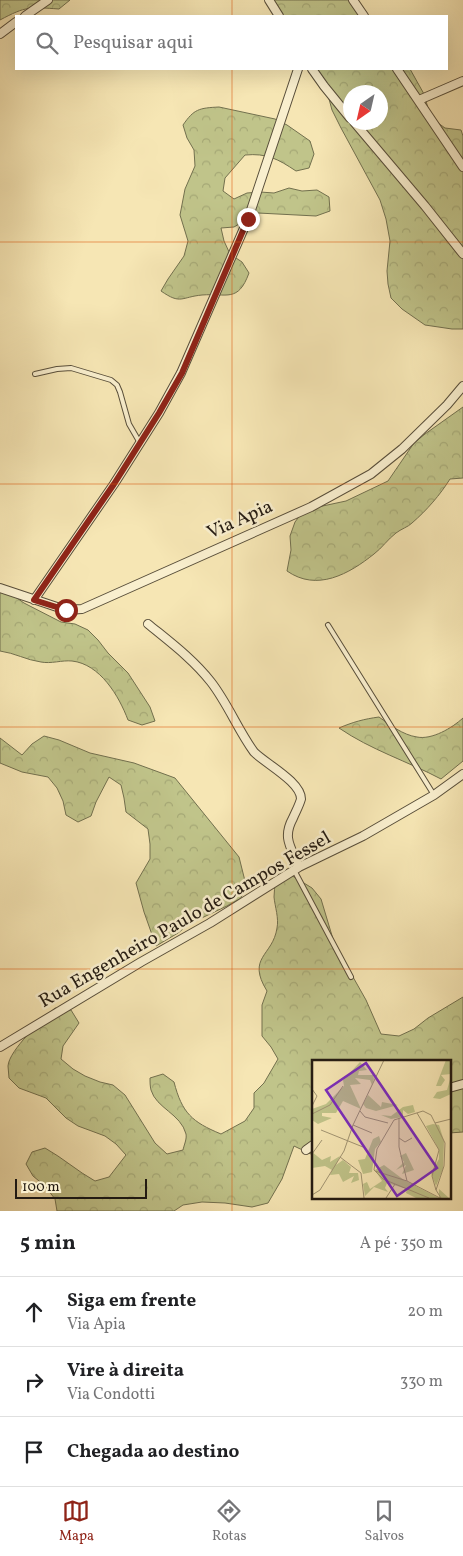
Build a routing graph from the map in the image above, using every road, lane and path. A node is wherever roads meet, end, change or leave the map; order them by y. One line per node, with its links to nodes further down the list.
1 (48, 0): 4 (street)
2 (270, 0): 5 (street)
3 (354, 0): 6 (street)
4 (26, 15)
5 (278, 15)
6 (363, 15)
7 (15, 23): 8 (street)
8 (0, 34)
9 (298, 70): 20 (street)
10 (313, 70): 14 (street)
11 (399, 70): 13 (street)
12 (463, 81): 13 (street)
13 (419, 100): 16 (street)
14 (343, 109)
15 (361, 130): 17 (street)
16 (463, 167)
17 (463, 254)
18 (35, 374): 20 (lane)
19 (463, 386): 22 (street, Via Apia)
20 (140, 443): 22 (street)
21 (0, 588): 22 (street, Via Apia)
22 (34, 600)
23 (148, 624): 27 (street)
24 (328, 626): 26 (lane)
25 (463, 774): 26 (street, Rua Engenheiro Paulo de Campos Fessel)
26 (434, 795): 27 (street, Rua Engenheiro Paulo de Campos Fessel)
27 (297, 868): 28 (lane); 29 (street, Rua Engenheiro Paulo de Campos Fessel)
28 (351, 977)
29 (0, 1047)
30 (463, 1084): 31 (street)
31 (450, 1088)

